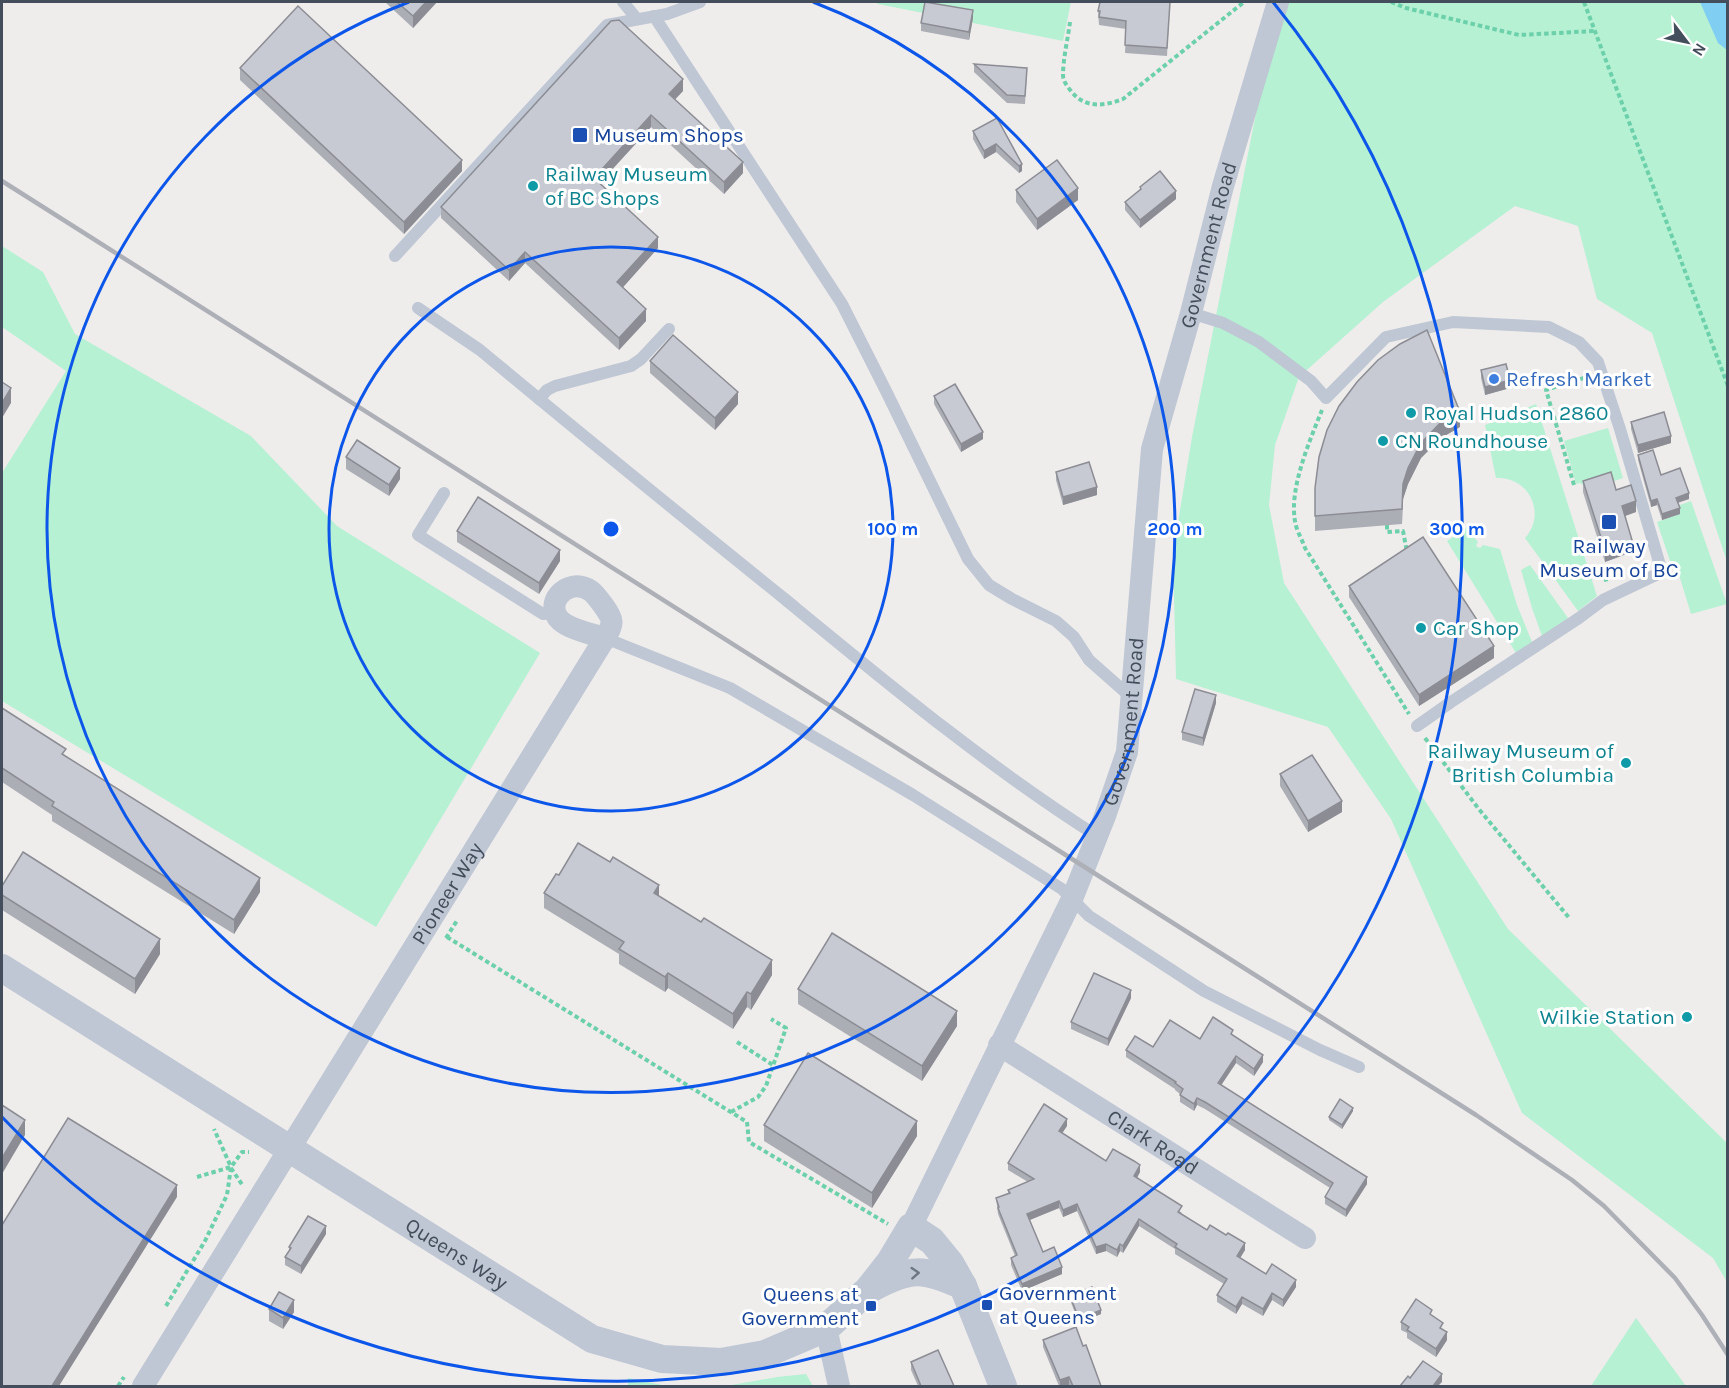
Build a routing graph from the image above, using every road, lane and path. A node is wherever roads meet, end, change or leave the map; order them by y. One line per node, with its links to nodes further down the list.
1 (622, 2): 8 (lane)
2 (700, 2): 7 (lane)
3 (1244, 2): 9 (path)
4 (1278, 2): 13 (street, Government Road)
5 (1391, 2): 10 (path)
6 (1584, 2): 10 (path)
7 (654, 16): 8 (lane); 25 (lane)
8 (637, 19): 11 (lane)
9 (1070, 22)
10 (1595, 31): 16 (path)
11 (395, 256)
12 (418, 309): 18 (lane)
13 (1191, 313): 17 (lane); 25 (street, Government Road)
14 (669, 328): 18 (lane)
15 (1602, 373): 17 (lane); 19 (path); 26 (lane)
16 (1728, 386)
17 (1326, 398): 26 (path)
18 (539, 399): 27 (lane)
19 (1574, 485)
20 (444, 493): 23 (lane)
21 (1388, 525): 22 (path)
22 (1409, 558)
23 (555, 612): 24 (street); 24 (street, Pioneer Way)
24 (605, 638): 28 (lane); 39 (street, Pioneer Way)
25 (1132, 698): 27 (street, Government Road)
26 (1417, 726): 29 (path)
27 (1097, 836): 28 (street, Government Road)
28 (1072, 899): 34 (street, Government Road); 36 (lane)
29 (1570, 919)
30 (447, 937): 38 (path)
31 (2, 968): 37 (street, Queens Way)
32 (771, 1019): 35 (path)
33 (736, 1042): 35 (path)
34 (999, 1045): 42 (street, Government Road); 43 (street, Clark Road)
35 (773, 1065): 38 (path)
36 (1359, 1067)
37 (221, 1105): 39 (street, Queens Way); 40 (path)
38 (731, 1112): 42 (path)
39 (289, 1148): 47 (street, Queens Way); 50 (street, Pioneer Way)
40 (231, 1167): 41 (path); 46 (path)
41 (196, 1177)
42 (902, 1222): 44 (street); 45 (street, Queens Way)
43 (1305, 1238)
44 (963, 1286): 45 (street, one-way to 44); 52 (street)
45 (868, 1290): 47 (street, Queens Way)
46 (164, 1309)
47 (826, 1328): 51 (street)
48 (129, 1367): 49 (path)
49 (118, 1386)
50 (142, 1386)
51 (838, 1386)
52 (1004, 1386)

